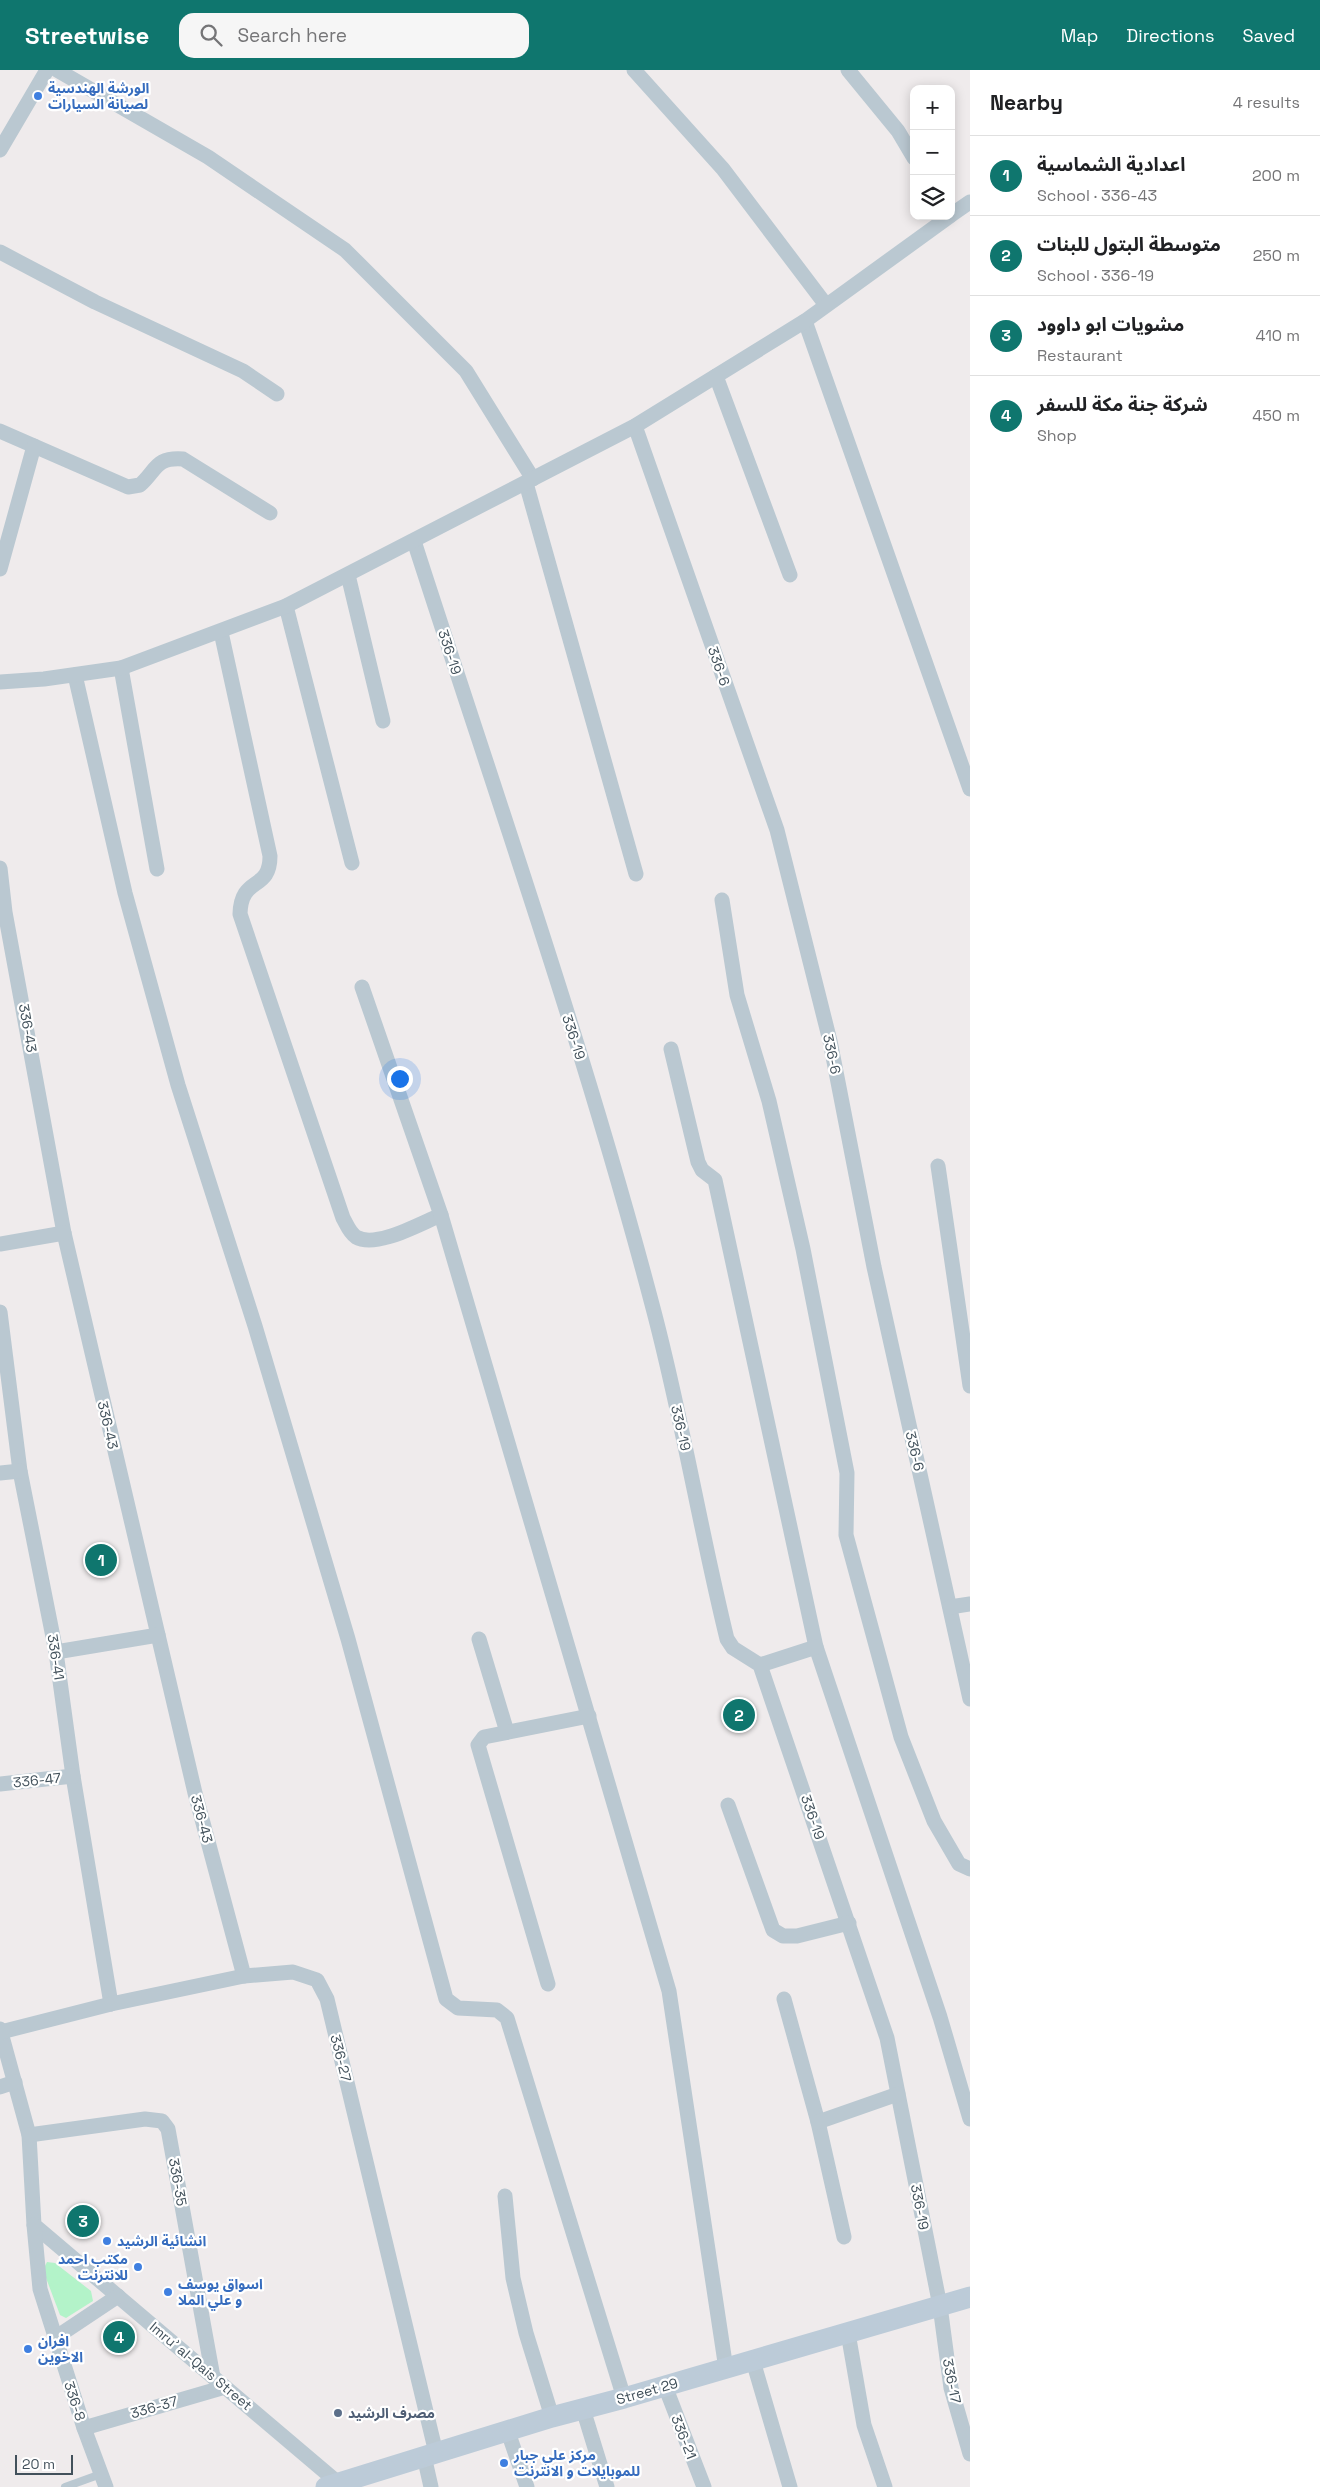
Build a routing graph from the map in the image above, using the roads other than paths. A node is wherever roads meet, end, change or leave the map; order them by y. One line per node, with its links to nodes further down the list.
1 (47, 70): 5 (street)
2 (57, 70): 18 (street)
3 (634, 70): 11 (street)
4 (848, 70): 6 (street)
5 (0, 150)
6 (910, 151)
7 (970, 202): 8 (street)
8 (955, 212)
9 (944, 220): 11 (street)
10 (0, 252): 14 (street)
11 (826, 305): 12 (street)
12 (805, 321): 13 (street); 30 (street)
13 (716, 376): 15 (street); 23 (street)
14 (277, 394)
15 (636, 426): 18 (street); 48 (street, 336-6)
16 (0, 431): 17 (street)
17 (34, 446): 19 (street); 21 (street)
18 (530, 481): 20 (street); 34 (street)
19 (270, 513)
20 (414, 541): 22 (street); 53 (street, 336-19)
21 (0, 569)
22 (348, 575): 24 (street); 29 (street)
23 (790, 575)
24 (286, 606): 25 (street); 31 (street)
25 (220, 632): 26 (street); 40 (street)
26 (121, 668): 27 (street); 33 (street)
27 (74, 675): 28 (street); 85 (street)
28 (0, 682)
29 (383, 721)
30 (970, 789)
31 (352, 863)
32 (0, 868): 36 (street, 336-43)
33 (157, 869)
34 (636, 874)
35 (722, 900): 60 (street)
36 (3, 912): 41 (street, 336-43)
37 (362, 988): 40 (street)
38 (671, 1049): 51 (street)
39 (938, 1166): 44 (street)
40 (441, 1215): 55 (street)
41 (64, 1233): 42 (street); 49 (street, 336-43)
42 (0, 1244)
43 (0, 1312): 45 (street, 336-41)
44 (970, 1386)
45 (20, 1471): 46 (street); 52 (street, 336-41)
46 (0, 1473)
47 (970, 1604): 48 (street)
48 (950, 1607): 54 (street, 336-6)
49 (158, 1635): 52 (street); 62 (street, 336-43)
50 (479, 1639): 56 (street)
51 (816, 1647): 53 (street); 70 (street)
52 (56, 1652): 57 (street, 336-41)
53 (760, 1665): 61 (street, 336-19)
54 (970, 1699)
55 (589, 1716): 56 (street); 82 (street)
56 (507, 1732): 63 (street)
57 (74, 1776): 58 (street, 336-47); 65 (street, 336-41)
58 (0, 1784)
59 (728, 1805): 61 (street)
60 (970, 1869)
61 (849, 1923): 69 (street, 336-19)
62 (244, 1976): 65 (street, 336-27); 91 (street, 336-27)
63 (548, 1984)
64 (784, 1999): 71 (street)
65 (111, 2004): 66 (street, 336-27)
66 (1, 2031): 67 (street)
67 (15, 2082): 68 (street); 72 (street)
68 (0, 2088)
69 (898, 2094): 71 (street); 78 (street, 336-19)
70 (970, 2120)
71 (818, 2122): 75 (street)
72 (29, 2135): 74 (street); 83 (street, 336-35)
73 (505, 2196): 87 (street)
74 (34, 2224): 76 (street, Imruʾ al-Qais Street); 80 (street, 336-8)
75 (844, 2237)
76 (118, 2296): 80 (street); 83 (street, Imruʾ al-Qais Street)
77 (970, 2298): 78 (street, Street 29)
78 (940, 2306): 79 (street, Street 29); 90 (street, 336-17)
79 (848, 2333): 81 (street, Street 29); 100 (street)
80 (55, 2338): 88 (street, 336-8)
81 (753, 2361): 82 (street, Street 29); 99 (street)
82 (726, 2369): 84 (street, Street 29)
83 (219, 2382): 88 (street, 336-37); 93 (street, Imruʾ al-Qais Street)
84 (664, 2386): 85 (street, Street 29); 98 (street, 336-21)
85 (624, 2398): 86 (street, Street 29)
86 (583, 2409): 87 (street, Street 29); 97 (street)
87 (552, 2417): 89 (street, Street 29)
88 (84, 2428): 92 (street, 336-8)
89 (508, 2432): 91 (street, Street 29); 96 (street)
90 (970, 2454)
91 (430, 2455): 93 (street, Street 29); 95 (street, 336-27)
92 (104, 2481): 94 (lane)
93 (331, 2484)
94 (65, 2487)
95 (431, 2487)
96 (527, 2487)
97 (607, 2487)
98 (704, 2487)
99 (790, 2487)
100 (885, 2487)

